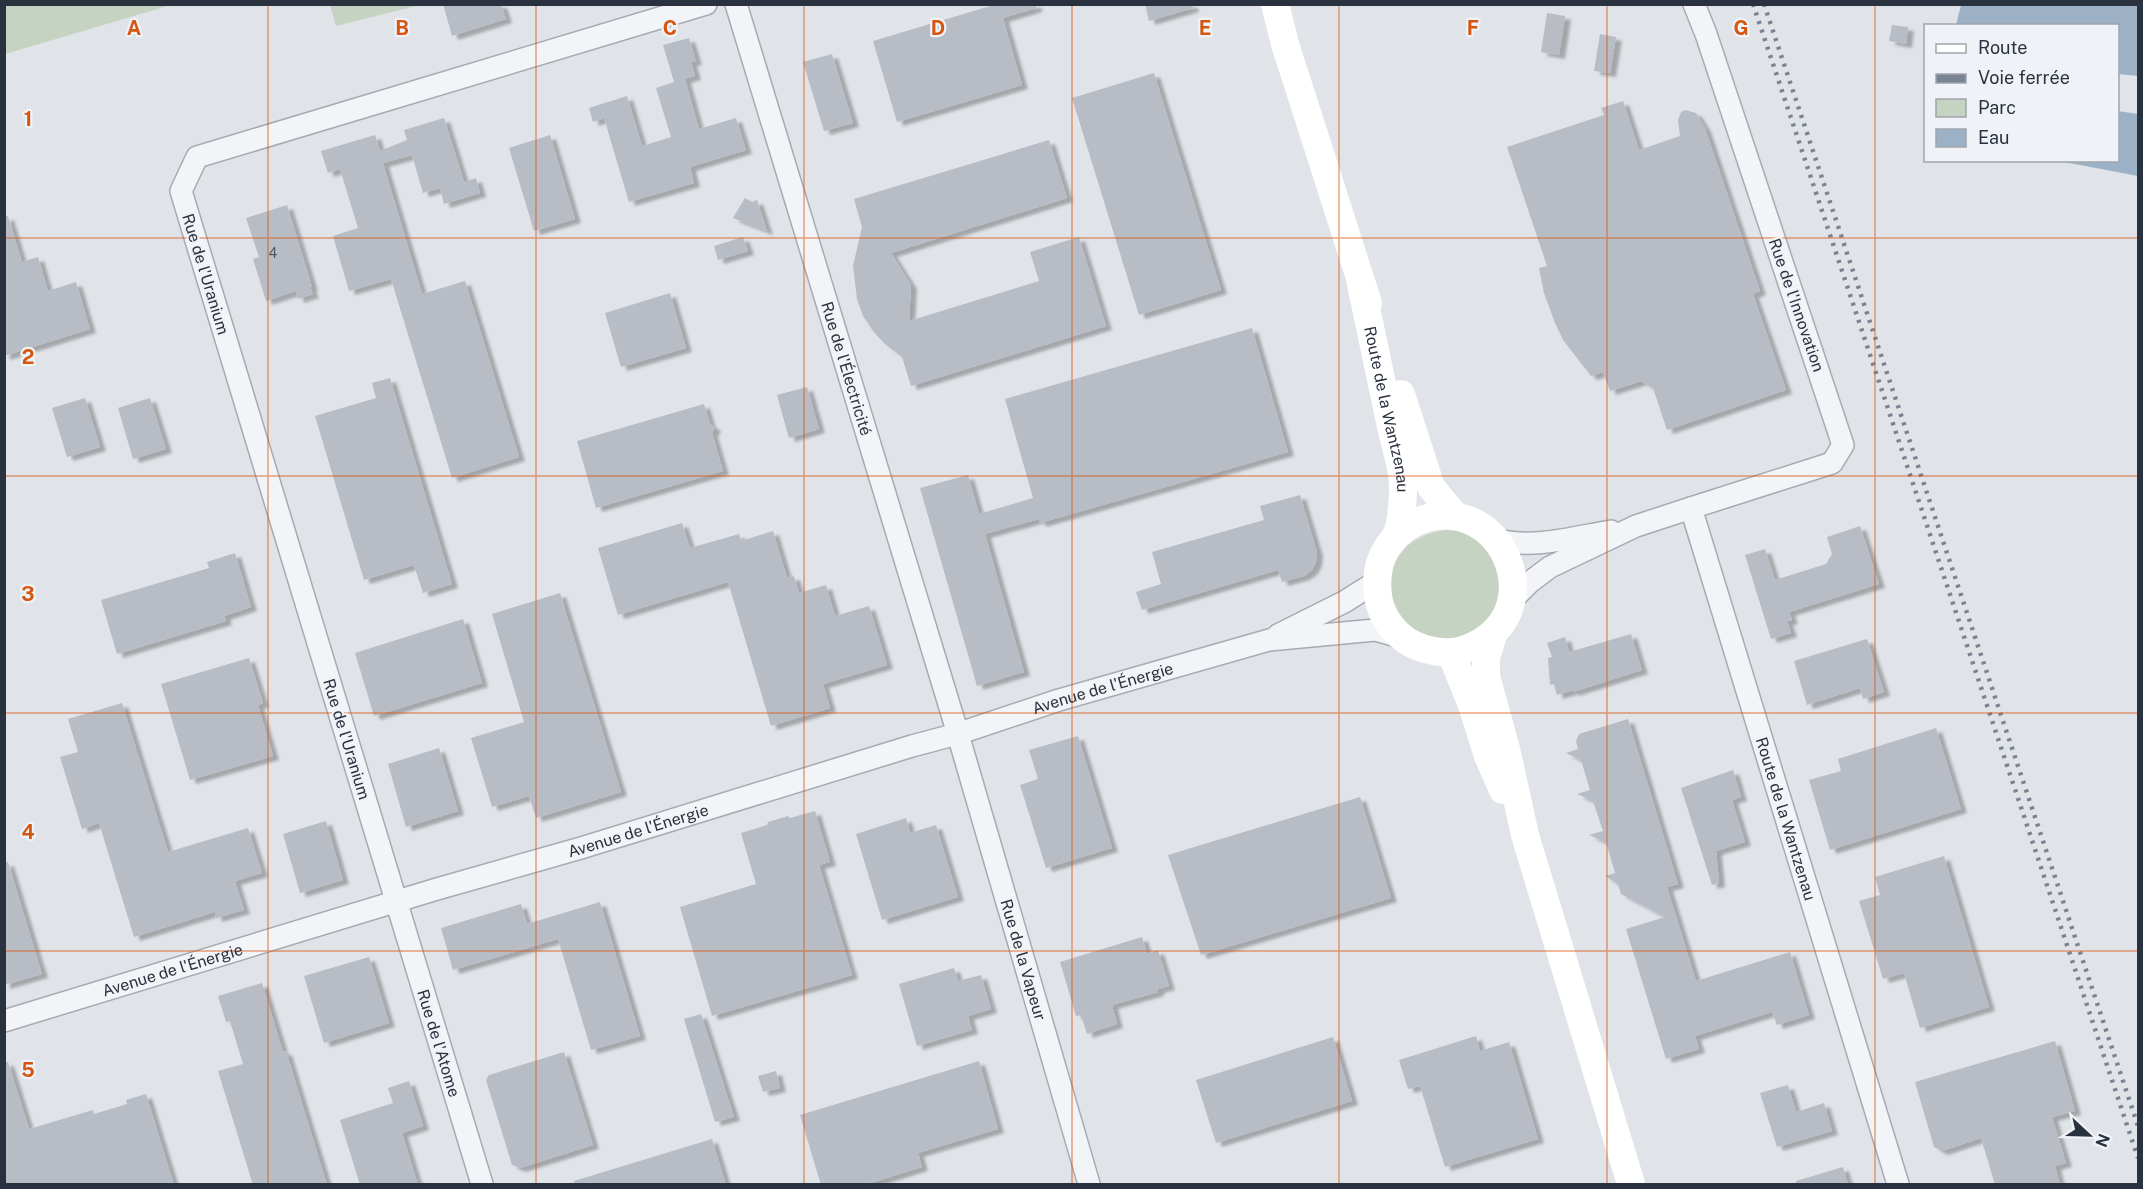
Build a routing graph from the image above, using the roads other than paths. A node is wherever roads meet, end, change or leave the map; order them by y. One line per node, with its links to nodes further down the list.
1 (706, 4): 21 (street, Rue de l'Uranium)
2 (736, 4): 19 (street, Rue de l'Électricité)
3 (1266, 4): 6 (main road, Route de la Wantzenau)
4 (1275, 4): 6 (main road, Route de la Wantzenau)
5 (1694, 4): 8 (street, Rue de l'Innovation)
6 (1285, 44): 7 (main road, Route de la Wantzenau)
7 (1361, 284): 9 (main road, Route de la Wantzenau); 11 (main road, Route de la Wantzenau)
8 (1690, 508): 10 (street); 26 (street, Route de la Wantzenau)
9 (1455, 516): 11 (main road); 12 (main road)
10 (1636, 526): 12 (street); 14 (street)
11 (1397, 535): 13 (main road)
12 (1498, 540): 14 (main road)
13 (1376, 582): 16 (main road); 17 (street, Avenue de l'Énergie)
14 (1511, 601): 15 (main road)
15 (1494, 632): 18 (main road); 20 (main road)
16 (1400, 637): 17 (street, Avenue de l'Énergie); 18 (main road)
17 (1269, 640): 19 (street, Avenue de l'Énergie)
18 (1451, 652): 20 (main road)
19 (957, 734): 21 (street, Avenue de l'Énergie); 24 (street, Rue de la Vapeur)
20 (1525, 835): 25 (main road)
21 (396, 902): 22 (street, Avenue de l'Énergie); 23 (street, Rue de l'Atome)
22 (4, 1021)
23 (482, 1185)
24 (1089, 1185)
25 (1632, 1185)
26 (1898, 1185)

